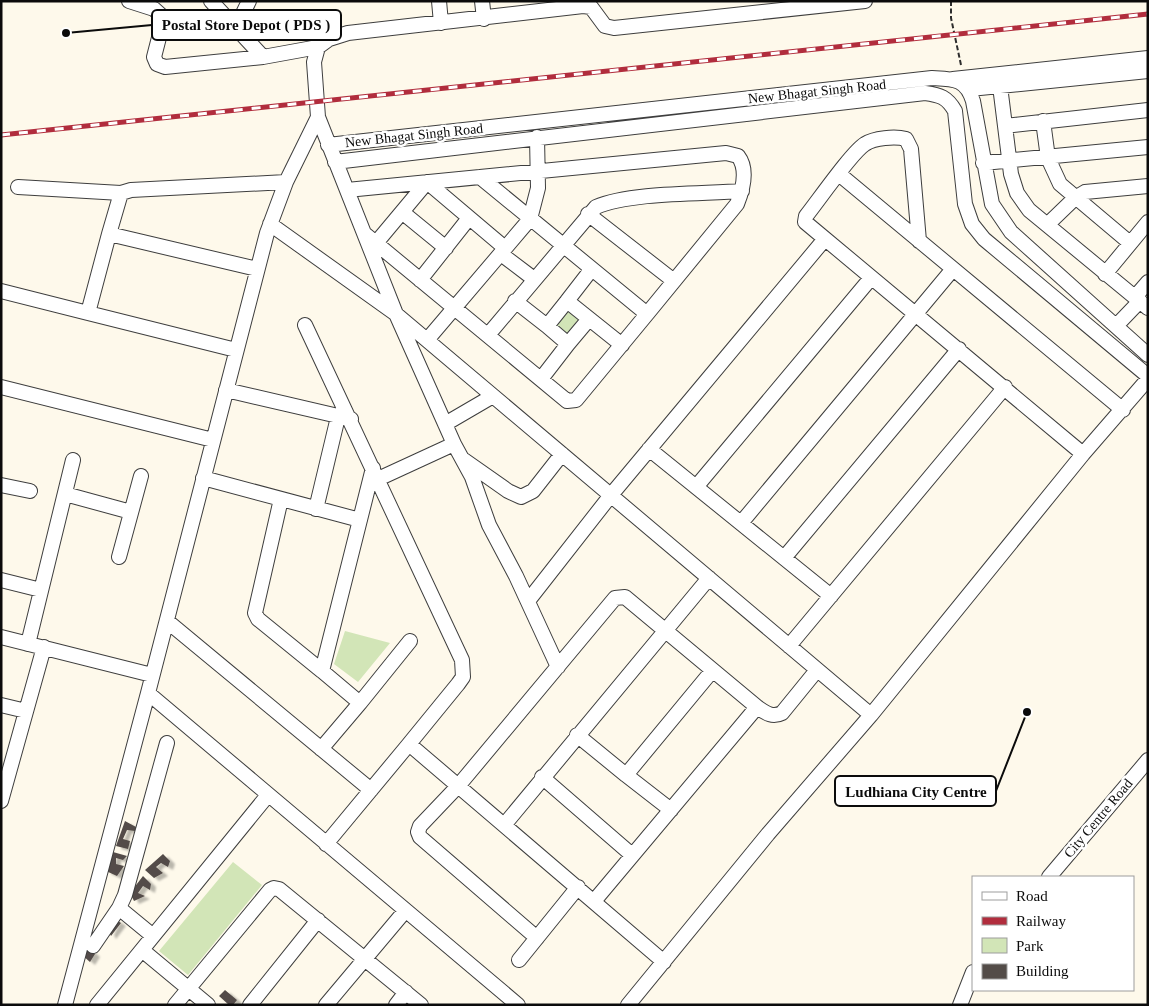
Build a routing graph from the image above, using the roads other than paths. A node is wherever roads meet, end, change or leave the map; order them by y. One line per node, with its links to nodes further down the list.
1 (130, 1): 13 (street)
2 (211, 1): 11 (street)
3 (249, 1): 11 (street)
4 (439, 1): 10 (street)
5 (482, 1): 9 (street)
6 (865, 1): 7 (street)
7 (591, 4): 8 (street)
8 (549, 5): 9 (street)
9 (484, 19): 10 (street)
10 (441, 24): 12 (street)
11 (236, 28): 13 (street)
12 (318, 47): 13 (street); 19 (street)
13 (263, 57)
14 (1148, 58): 16 (street)
15 (1148, 71): 17 (street)
16 (961, 82): 17 (street); 23 (street, New Bhagat Singh Road); 28 (street)
17 (1000, 86): 21 (street)
18 (1148, 110): 20 (street)
19 (318, 117): 23 (street); 32 (street)
20 (1043, 121): 21 (street); 25 (street)
21 (1005, 126): 26 (street)
22 (537, 137): 27 (street, New Bhagat Singh Road); 29 (street); 85 (street, New Bhagat Singh Road)
23 (328, 145): 27 (street)
24 (1148, 147): 25 (street)
25 (1048, 158): 26 (street); 39 (street)
26 (1010, 161): 28 (street); 46 (street)
27 (335, 162): 36 (street)
28 (983, 163): 77 (street)
29 (538, 172): 31 (street); 37 (street); 43 (street)
30 (839, 174): 49 (street); 50 (street); 50 (street)
31 (480, 177): 33 (street); 43 (street)
32 (286, 182): 38 (street); 45 (street)
33 (427, 182): 36 (street); 40 (street); 42 (street)
34 (1148, 186): 39 (street)
35 (18, 187): 38 (street)
36 (347, 190): 48 (street)
37 (742, 191): 41 (street); 63 (street)
38 (121, 193): 47 (street)
39 (1075, 198): 46 (street); 52 (street)
40 (402, 212): 51 (street); 54 (street)
41 (588, 214): 53 (street); 63 (street)
42 (469, 218): 54 (street); 55 (street)
43 (530, 219): 53 (street); 55 (street)
44 (1148, 222): 52 (street)
45 (270, 224): 56 (street); 71 (street)
46 (1047, 225): 59 (street)
47 (109, 234): 56 (street); 70 (street)
48 (366, 234): 51 (street); 71 (street)
49 (824, 240): 60 (street); 96 (street)
50 (919, 240): 57 (street)
51 (376, 244): 62 (street)
52 (1130, 244): 59 (street)
53 (562, 245): 58 (street); 61 (street)
54 (446, 248): 62 (street)
55 (503, 251): 61 (street); 69 (street)
56 (257, 269): 84 (street)
57 (953, 269): 73 (street); 91 (street)
58 (591, 270): 67 (street); 72 (street)
59 (1106, 274): 68 (street)
60 (871, 278): 73 (street); 105 (street)
61 (534, 279): 66 (street)
62 (420, 280): 69 (street)
63 (674, 281): 72 (street)
64 (1148, 282): 68 (street)
65 (1, 291): 70 (street)
66 (515, 300): 76 (street); 78 (street)
67 (567, 301): 74 (street); 76 (street)
68 (1141, 302): 77 (street)
69 (454, 308): 78 (street); 79 (street)
70 (88, 313): 84 (street)
71 (396, 314): 79 (street); 93 (street)
72 (647, 314): 81 (street)
73 (915, 314): 82 (street); 113 (street)
74 (589, 318): 80 (street); 81 (street)
75 (304, 325): 92 (street)
76 (547, 326): 80 (street)
77 (1116, 326): 83 (street)
78 (488, 335): 86 (street)
79 (427, 340): 90 (street)
80 (568, 344): 86 (street)
81 (622, 345): 86 (street)
82 (959, 349): 88 (street); 115 (street)
83 (1146, 349)
84 (236, 350): 89 (street)
85 (1148, 377): 91 (street)
86 (540, 379)
87 (1, 387): 94 (street)
88 (1005, 387): 98 (street); 119 (street)
89 (226, 390): 92 (street); 94 (street)
90 (493, 396): 93 (street); 97 (street)
91 (1123, 410): 98 (street)
92 (344, 418): 101 (street); 110 (street)
93 (446, 424): 95 (street)
94 (213, 440): 103 (street)
95 (454, 444): 100 (street); 101 (street)
96 (649, 449): 105 (street); 108 (street)
97 (562, 454): 100 (street); 108 (street)
98 (1083, 454): 138 (street)
99 (73, 460): 107 (street)
100 (464, 460): 120 (street)
101 (375, 473): 112 (street); 141 (street)
102 (141, 476): 111 (street)
103 (203, 478): 109 (street); 121 (street)
104 (1, 485): 106 (street)
105 (696, 487): 113 (street)
106 (30, 491)
107 (65, 494): 111 (street); 118 (street)
108 (611, 495): 116 (street); 120 (street)
109 (281, 499): 110 (street); 130 (street)
110 (316, 509): 112 (street)
111 (131, 512): 114 (street)
112 (360, 520): 130 (street)
113 (741, 523): 115 (street)
114 (119, 557)
115 (784, 558): 119 (street)
116 (708, 578): 122 (street); 126 (street)
117 (1, 580): 118 (street)
118 (41, 590): 125 (street)
119 (831, 596): 126 (street)
120 (528, 601): 128 (street)
121 (167, 621): 132 (street); 142 (street)
122 (664, 631): 128 (street); 131 (street); 139 (street)
123 (1, 637): 125 (street)
124 (410, 641): 134 (street)
125 (28, 644): 127 (street)
126 (789, 646): 129 (street)
127 (44, 647): 132 (street); 137 (street)
128 (558, 667): 146 (street)
129 (818, 670): 136 (street); 138 (street)
130 (322, 671): 134 (street)
131 (712, 671): 136 (street); 144 (street)
132 (152, 675): 133 (street)
133 (148, 693): 148 (street); 171 (street)
134 (360, 702): 142 (street)
135 (1, 705): 137 (street)
136 (756, 707): 150 (street)
137 (26, 712): 149 (street)
138 (870, 714): 166 (street)
139 (577, 735): 144 (street); 145 (street)
140 (167, 743): 157 (street)
141 (409, 744): 146 (street); 147 (street)
142 (321, 749): 147 (street)
143 (1148, 760): 154 (street, City Centre Road)
144 (626, 775): 150 (street)
145 (542, 777): 151 (street); 153 (street)
146 (459, 785): 151 (street); 161 (street)
147 (371, 790): 152 (street)
148 (268, 795): 152 (street); 160 (street)
149 (1, 801)
150 (670, 810): 153 (street)
151 (505, 824): 155 (street)
152 (326, 844): 158 (street)
153 (632, 856): 156 (street)
154 (1050, 876)
155 (578, 886): 156 (street); 161 (street)
156 (595, 900): 166 (street)
157 (119, 908): 160 (street); 162 (street)
158 (405, 911): 164 (street); 178 (street)
159 (318, 920): 164 (street); 168 (street); 174 (street)
160 (153, 936): 163 (street)
161 (537, 938): 165 (street)
162 (93, 946)
163 (142, 950): 168 (street); 172 (street)
164 (364, 959): 169 (street); 175 (street)
165 (519, 960)
166 (664, 962): 179 (street)
167 (972, 975): 180 (street)
168 (188, 988): 170 (street); 173 (street)
169 (406, 992): 176 (street); 177 (street)
170 (206, 1004)
171 (65, 1005)
172 (97, 1005)
173 (175, 1005)
174 (250, 1005)
175 (326, 1005)
176 (396, 1005)
177 (422, 1005)
178 (518, 1005)
179 (628, 1005)
180 (960, 1005)

